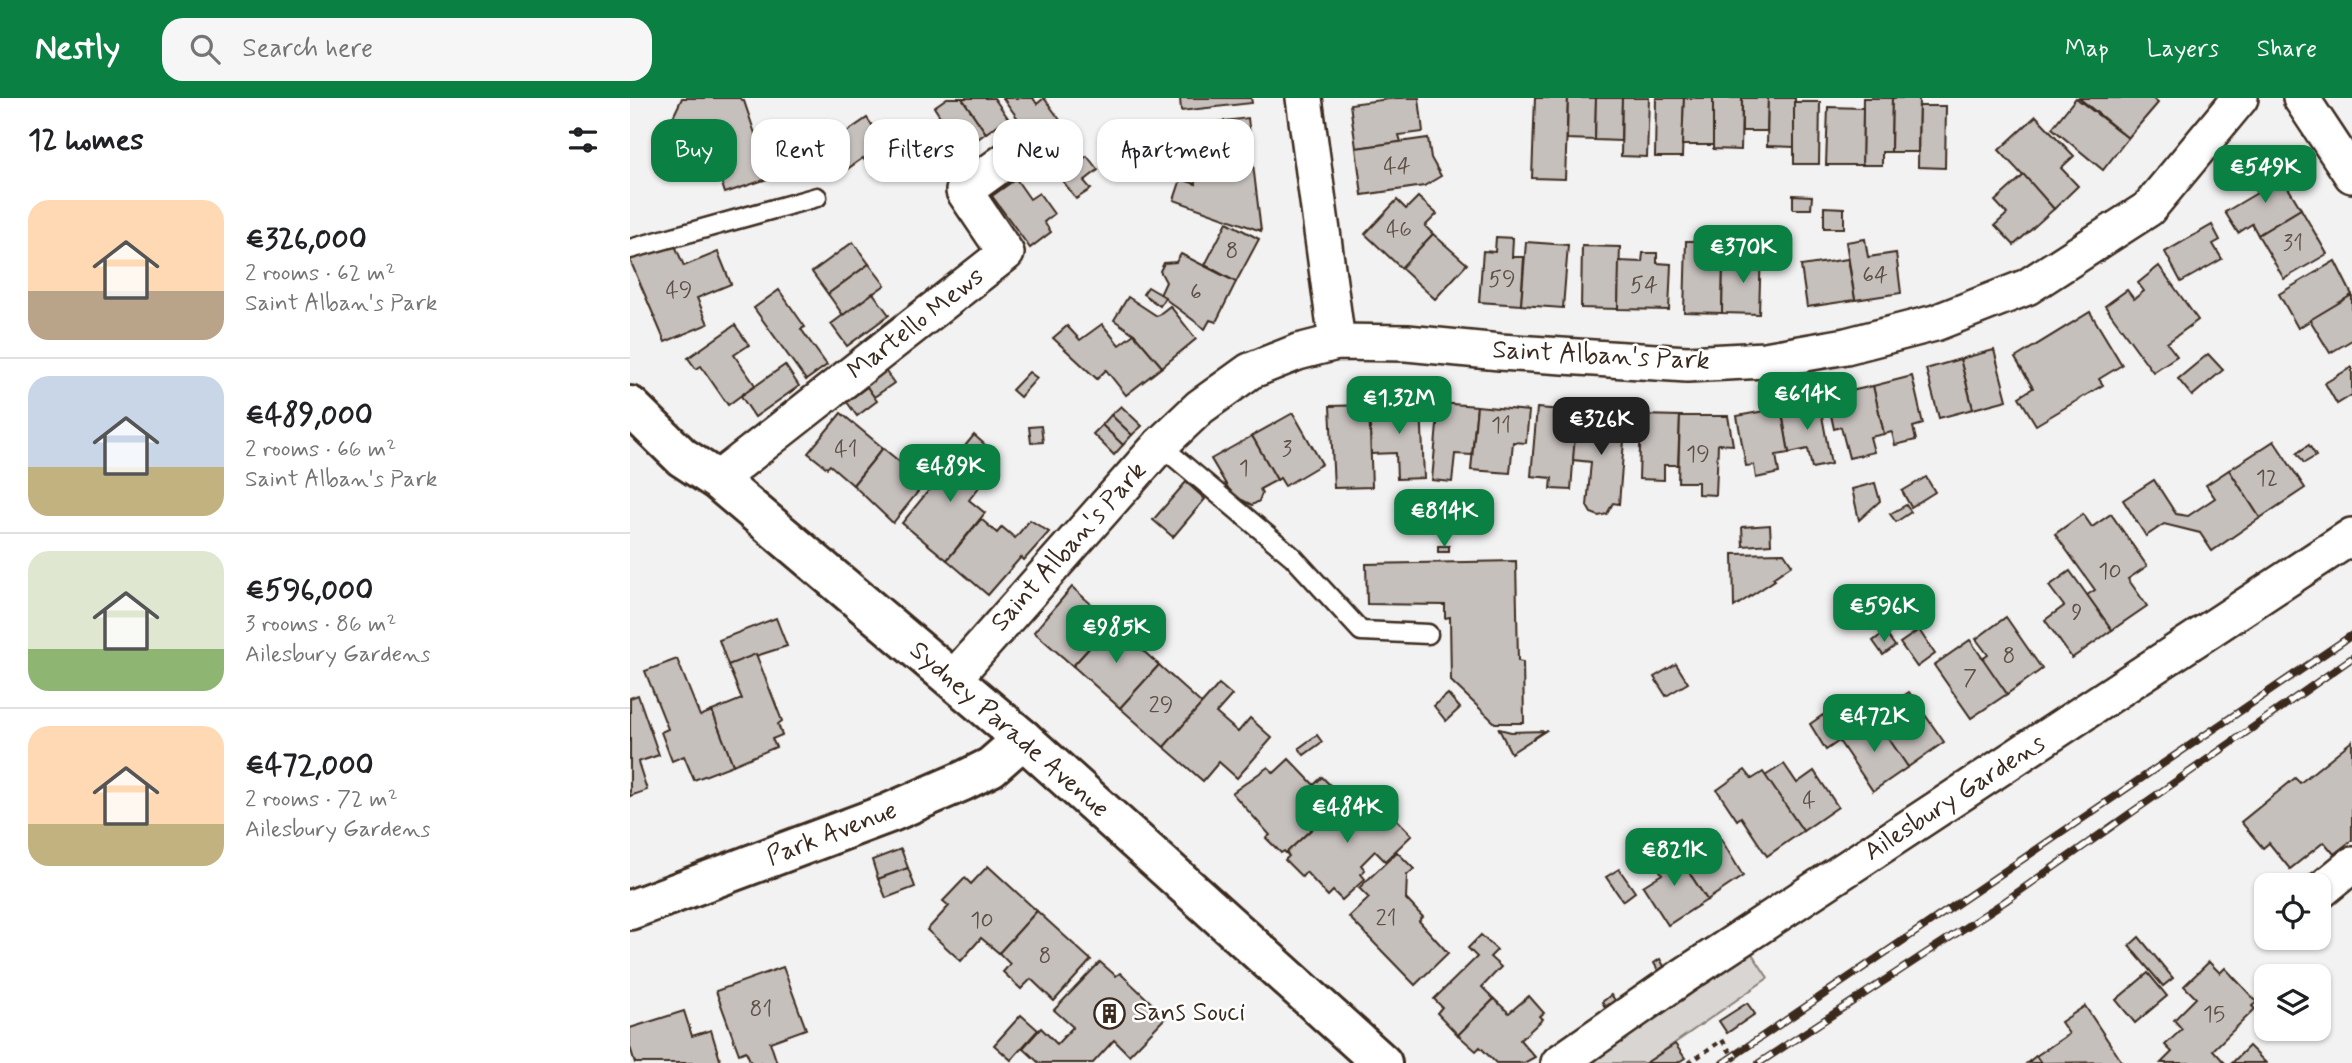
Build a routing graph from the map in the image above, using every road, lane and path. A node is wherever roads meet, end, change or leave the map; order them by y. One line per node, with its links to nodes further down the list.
1 (1304, 98): 8 (street)
2 (2240, 98): 8 (street, Saint Alban's Park)
3 (2301, 98): 5 (street)
4 (993, 170): 11 (street, Martello Mews)
5 (2352, 175)
6 (817, 197): 7 (lane)
7 (630, 249)
8 (1337, 342): 10 (street, Saint Alban's Park)
9 (630, 406): 11 (street, Sydney Parade Avenue)
10 (1160, 445): 13 (lane); 14 (street, Saint Alban's Park)
11 (717, 480): 14 (street, Sydney Parade Avenue)
12 (2352, 536): 20 (street, Ailesbury Gardens)
13 (1428, 634)
14 (952, 680): 15 (street, Sydney Parade Avenue)
15 (1023, 738): 18 (street, Park Avenue); 19 (street, Sydney Parade Avenue)
16 (2352, 865): 17 (street)
17 (2331, 882)
18 (630, 910)
19 (1382, 1063)
20 (1559, 1063)
21 (1689, 1063): 22 (path, bridge)
22 (1738, 1063)

